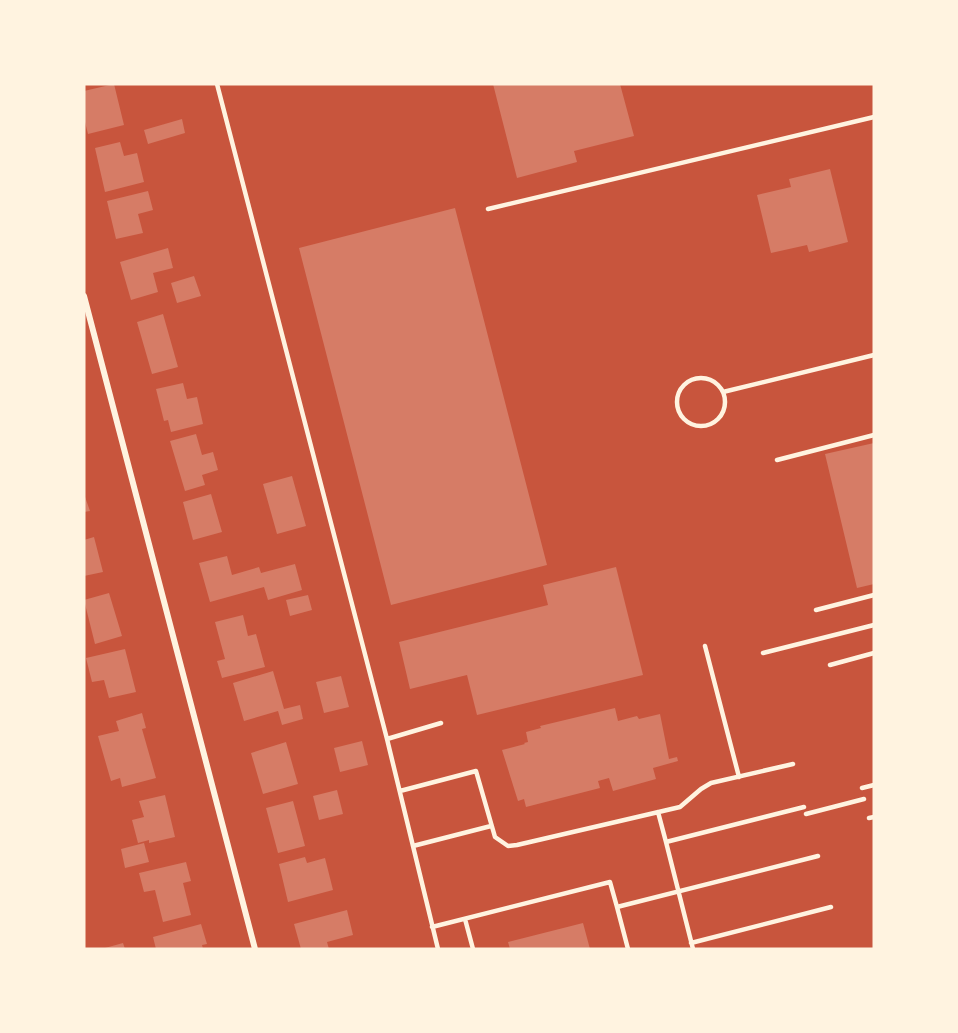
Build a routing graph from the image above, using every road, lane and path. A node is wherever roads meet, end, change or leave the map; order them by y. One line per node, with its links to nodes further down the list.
1 (217, 84): 17 (lane)
2 (874, 117): 3 (lane)
3 (488, 209)
4 (84, 296): 37 (street)
5 (874, 355): 6 (lane)
6 (723, 392): 6 (lane)
7 (874, 435): 8 (lane)
8 (777, 460)
9 (874, 595): 10 (lane)
10 (816, 610)
11 (874, 625): 13 (lane)
12 (705, 646): 19 (lane)
13 (764, 653)
14 (874, 653): 15 (lane)
15 (830, 665)
16 (441, 723): 17 (lane)
17 (387, 739): 22 (lane)
18 (793, 764): 19 (lane)
19 (739, 777): 25 (lane)
20 (874, 784): 21 (lane)
21 (862, 788)
22 (400, 791): 27 (lane); 29 (lane)
23 (864, 799): 26 (lane)
24 (804, 807): 28 (lane)
25 (658, 812): 27 (lane); 28 (lane)
26 (806, 814)
27 (491, 826): 29 (lane)
28 (666, 842): 31 (lane)
29 (413, 846): 35 (lane)
30 (818, 856): 31 (lane)
31 (678, 892): 32 (lane); 36 (lane)
32 (617, 907): 34 (lane); 40 (lane)
33 (831, 907): 36 (lane)
34 (465, 919): 35 (lane); 39 (lane)
35 (432, 927): 38 (lane)
36 (691, 943): 41 (lane)
37 (255, 949)
38 (438, 949)
39 (473, 949)
40 (628, 949)
41 (693, 949)

